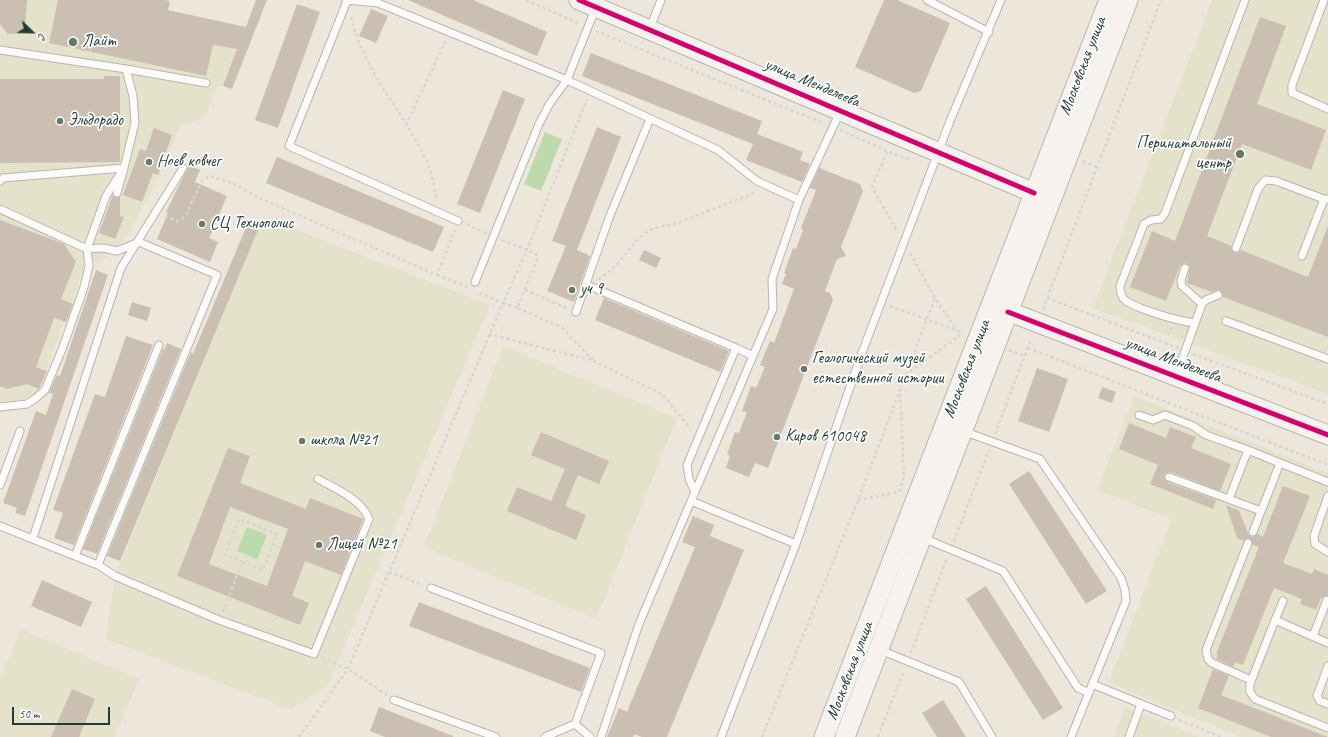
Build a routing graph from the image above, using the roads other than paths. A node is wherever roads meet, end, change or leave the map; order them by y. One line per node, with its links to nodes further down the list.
1 (347, 0): 14 (lane); 28 (lane)
2 (661, 0): 10 (lane)
3 (927, 0): 11 (lane)
4 (1001, 0): 11 (lane)
5 (1109, 0): 24 (main road, Московская улица)
6 (1128, 0): 24 (main road, Московская улица)
7 (1245, 0): 41 (lane)
8 (1324, 0): 16 (lane)
9 (588, 3): 10 (main road, улица Менделеева); 14 (lane)
10 (650, 28): 17 (main road, улица Менделеева)
11 (989, 32): 19 (lane)
12 (0, 50): 13 (lane)
13 (126, 69): 15 (lane); 20 (lane)
14 (567, 80): 18 (lane); 34 (lane)
15 (206, 83)
16 (1328, 109)
17 (841, 110): 19 (main road, улица Менделеева); 26 (lane)
18 (650, 119): 26 (lane); 35 (lane)
19 (935, 160): 24 (main road, улица Менделеева); 68 (lane)
20 (124, 168): 22 (lane); 23 (lane); 31 (lane)
21 (183, 168): 29 (lane)
22 (0, 181)
23 (117, 193)
24 (1043, 197): 38 (main road, Московская улица)
25 (1326, 199): 30 (lane); 32 (lane)
26 (799, 200): 44 (lane)
27 (0, 209): 31 (lane)
28 (458, 221)
29 (139, 242): 31 (lane); 65 (lane); 71 (lane)
30 (1236, 248)
31 (87, 249): 47 (lane)
32 (1302, 256)
33 (1185, 268): 37 (lane)
34 (475, 282)
35 (587, 285): 39 (lane); 43 (lane)
36 (1218, 295): 37 (lane)
37 (1202, 304): 41 (lane)
38 (1000, 308): 46 (main road, улица Менделеева); 50 (main road, Московская улица); 94 (main road, Московская улица)
39 (576, 312)
40 (1226, 321): 45 (lane)
41 (1194, 323): 46 (lane)
42 (159, 345): 70 (lane)
43 (736, 348): 44 (lane); 58 (lane)
44 (754, 356): 58 (lane)
45 (1328, 359)
46 (1176, 376): 51 (main road, улица Менделеева)
47 (0, 407)
48 (1139, 415): 52 (lane)
49 (20, 431): 57 (lane)
50 (963, 431): 66 (main road, Московская улица); 81 (lane)
51 (1327, 432)
52 (1248, 450): 53 (lane); 60 (lane)
53 (1280, 463): 56 (lane); 62 (lane)
54 (1169, 477): 60 (lane)
55 (318, 479): 71 (lane)
56 (1328, 482)
57 (0, 484)
58 (695, 492): 61 (lane)
59 (1328, 496): 69 (lane)
60 (1229, 499): 62 (lane)
61 (691, 501): 68 (lane); 92 (lane)
62 (1261, 511): 64 (lane)
63 (0, 526): 65 (lane)
64 (1253, 532)
65 (33, 538): 70 (lane)
66 (922, 538): 78 (main road, Московская улица); 82 (lane)
67 (1248, 543): 80 (lane)
68 (796, 544): 93 (lane)
69 (1328, 552)
70 (75, 556): 71 (lane)
71 (98, 565)
72 (431, 588): 87 (lane)
73 (1283, 600): 75 (lane)
74 (1327, 600): 76 (lane)
75 (1275, 620): 76 (lane); 80 (lane)
76 (1313, 636): 77 (lane)
77 (1328, 643)
78 (879, 650): 95 (main road, Московская улица); 96 (lane)
79 (1328, 666): 85 (lane)
80 (1251, 680): 88 (lane)
81 (1092, 684): 82 (lane); 84 (lane)
82 (1089, 693): 97 (lane)
83 (394, 700): 89 (lane)
84 (1142, 704): 86 (lane); 98 (lane)
85 (1328, 704)
86 (1171, 716)
87 (575, 724): 90 (lane); 91 (lane)
88 (1328, 728)
89 (496, 737)
90 (545, 737)
91 (590, 737)
92 (601, 737)
93 (721, 737)
94 (824, 737)
95 (845, 737)
96 (992, 737)
97 (1071, 737)
98 (1129, 737)

